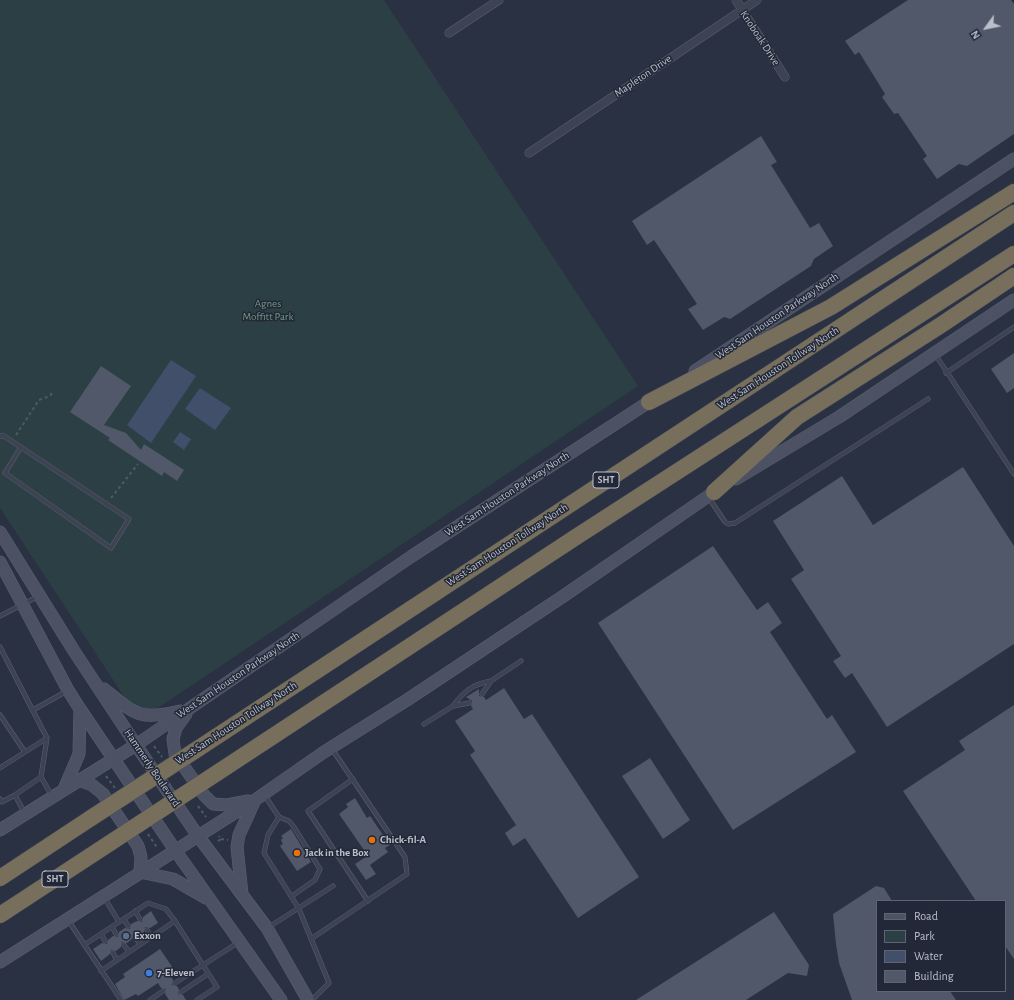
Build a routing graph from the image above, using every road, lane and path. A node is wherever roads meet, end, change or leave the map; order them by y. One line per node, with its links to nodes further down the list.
1 (499, 0): 5 (street)
2 (736, 0): 4 (street, Knoboak Drive)
3 (757, 0): 4 (street, Mapleton Drive)
4 (742, 10): 6 (street, Knoboak Drive); 7 (street, Mapleton Drive)
5 (450, 33)
6 (785, 77)
7 (529, 152)
8 (1014, 159): 19 (main road, West Sam Houston Parkway North)
9 (1014, 192): 19 (highway)
10 (1014, 213): 69 (highway, West Sam Houston Tollway North / SHT, bridge)
11 (1014, 254): 78 (highway, SHT, bridge)
12 (1014, 276): 25 (highway)
13 (1014, 300): 15 (main road)
14 (1014, 327): 16 (lane)
15 (935, 354): 16 (lane); 25 (main road)
16 (946, 373): 24 (lane)
17 (52, 393): 21 (path)
18 (928, 399): 25 (lane)
19 (649, 402): 43 (main road, West Sam Houston Parkway North)
20 (0, 436): 21 (lane)
21 (12, 441): 22 (lane)
22 (21, 447): 26 (lane); 26 (lane)
23 (138, 464): 26 (path)
24 (1014, 474)
25 (711, 494): 49 (main road)
26 (106, 504)
27 (0, 532): 29 (main road, Hammerly Boulevard)
28 (0, 562): 30 (main road)
29 (40, 595): 30 (lane); 36 (main road, Hammerly Boulevard)
30 (24, 604): 31 (lane); 38 (main road)
31 (0, 616)
32 (0, 647): 33 (lane)
33 (4, 655): 34 (lane); 44 (lane)
34 (0, 658)
35 (521, 661): 37 (lane)
36 (94, 681): 43 (main road); 48 (main road, Hammerly Boulevard)
37 (491, 681): 39 (lane); 41 (lane)
38 (68, 690): 42 (main road); 44 (lane)
39 (482, 694)
40 (469, 702): 41 (lane)
41 (453, 706): 46 (lane)
42 (80, 709): 51 (main road); 56 (main road)
43 (189, 709): 48 (main road, West Sam Houston Parkway North); 59 (main road)
44 (32, 710): 47 (lane)
45 (0, 715): 50 (lane)
46 (424, 724)
47 (47, 738): 50 (lane); 53 (lane)
48 (136, 744): 51 (main road, West Sam Houston Parkway North); 64 (main road, Hammerly Boulevard)
49 (331, 747): 54 (lane); 59 (main road)
50 (25, 752): 52 (lane)
51 (113, 759): 55 (main road, West Sam Houston Parkway North); 67 (main road)
52 (0, 768)
53 (41, 777): 57 (lane); 58 (lane)
54 (353, 779): 75 (lane); 75 (lane)
55 (80, 781): 56 (main road, West Sam Houston Parkway North); 68 (main road)
56 (64, 789): 58 (main road, West Sam Houston Parkway North)
57 (15, 795): 60 (lane); 61 (lane)
58 (53, 796): 61 (main road, West Sam Houston Parkway North)
59 (260, 797): 62 (lane); 64 (main road); 72 (main road)
60 (0, 799)
61 (25, 814): 63 (main road, West Sam Houston Parkway North)
62 (279, 817): 73 (lane); 73 (lane)
63 (0, 830)
64 (198, 836): 67 (main road); 72 (main road, Hammerly Boulevard)
65 (219, 836): 66 (path)
66 (218, 841)
67 (175, 850): 68 (main road); 74 (main road)
68 (140, 872): 71 (main road); 74 (main road)
69 (0, 878)
70 (333, 886): 76 (lane)
71 (103, 895): 79 (main road); 83 (lane)
72 (242, 895): 86 (main road, Hammerly Boulevard)
73 (292, 896): 76 (lane)
74 (211, 901): 94 (main road)
75 (368, 901): 92 (lane)
76 (299, 909): 86 (lane); 92 (lane)
77 (135, 911): 80 (lane); 81 (lane); 82 (lane)
78 (0, 915)
79 (67, 918): 96 (lane); 101 (main road)
80 (124, 919): 83 (lane); 84 (lane)
81 (140, 919)
82 (175, 921): 91 (lane); 102 (lane)
83 (119, 922): 85 (lane)
84 (128, 926)
85 (112, 927): 88 (lane); 89 (lane)
86 (267, 928): 112 (main road, Hammerly Boulevard)
87 (147, 930): 91 (lane)
88 (101, 934): 93 (lane); 96 (lane)
89 (116, 934)
90 (136, 937): 95 (lane)
91 (151, 937): 95 (lane)
92 (311, 939): 113 (lane)
93 (105, 941)
94 (239, 942): 102 (lane); 111 (main road)
95 (140, 944): 98 (lane)
96 (84, 945): 103 (lane)
97 (124, 945): 98 (lane)
98 (129, 952): 100 (lane)
99 (112, 953): 100 (lane)
100 (117, 960): 103 (lane)
101 (0, 962)
102 (202, 965): 104 (lane); 105 (lane)
103 (101, 971): 108 (lane)
104 (208, 974): 107 (lane); 110 (lane)
105 (175, 983)
106 (163, 991): 109 (lane)
107 (181, 992)
108 (121, 1000)
109 (150, 1000)
110 (197, 1000)
111 (281, 1000)
112 (308, 1000)
113 (312, 1000)

